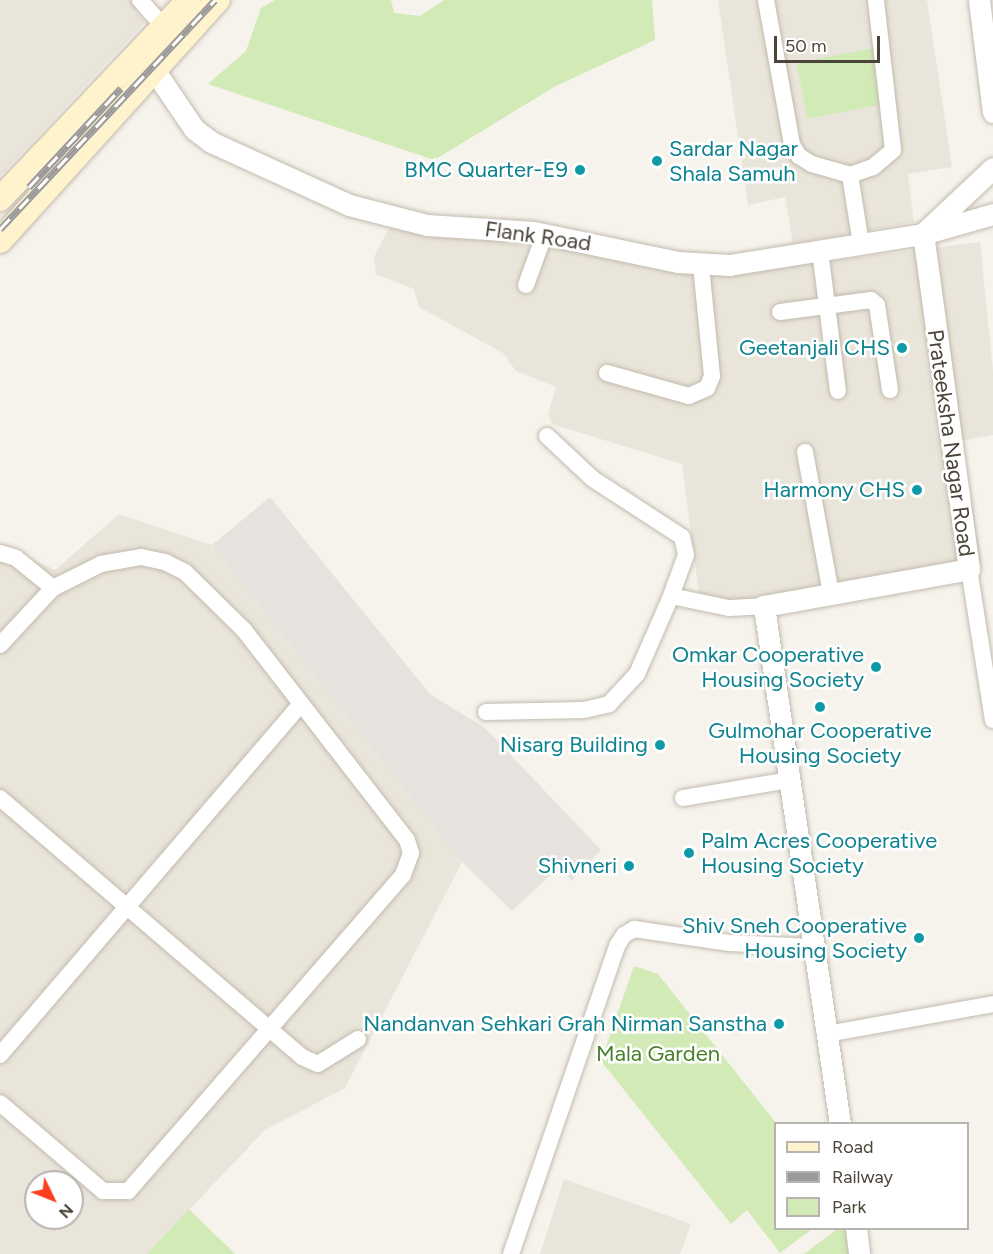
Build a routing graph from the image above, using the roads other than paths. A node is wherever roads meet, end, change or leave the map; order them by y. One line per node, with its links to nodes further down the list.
1 (140, 0): 7 (street)
2 (189, 0): 7 (main road)
3 (218, 0): 8 (main road)
4 (766, 0): 14 (street)
5 (876, 0): 14 (street)
6 (979, 0): 10 (street)
7 (162, 24): 8 (street); 9 (main road)
8 (180, 45): 11 (main road)
9 (138, 50): 11 (street, Flank Road); 16 (main road)
10 (990, 57): 12 (street)
11 (157, 70): 18 (street, Flank Road); 20 (main road)
12 (993, 112)
13 (993, 168): 15 (street)
14 (850, 175): 21 (street)
15 (967, 192): 17 (street); 19 (street)
16 (0, 199)
17 (993, 214): 19 (street, Flank Road)
18 (545, 233): 23 (street, Flank Road); 24 (street)
19 (923, 234): 21 (street, Flank Road); 33 (street, Prateeksha Nagar Road)
20 (0, 241)
21 (861, 244): 22 (street, Flank Road)
22 (820, 251): 23 (street, Flank Road); 25 (street)
23 (701, 265): 27 (street)
24 (526, 285)
25 (826, 304): 26 (street); 28 (street); 29 (street)
26 (780, 312)
27 (607, 373)
28 (890, 390)
29 (838, 391)
30 (547, 436): 36 (street)
31 (805, 452): 35 (street)
32 (0, 553): 34 (street)
33 (969, 569): 35 (street, Prateeksha Nagar Road); 41 (street)
34 (53, 588): 38 (street); 39 (street)
35 (831, 594): 37 (street, Prateeksha Nagar Road)
36 (671, 596): 37 (street); 40 (street)
37 (764, 606): 42 (street)
38 (0, 645)
39 (300, 705): 45 (street); 48 (street)
40 (486, 712)
41 (993, 720)
42 (789, 780): 44 (street); 46 (street)
43 (0, 798): 45 (street)
44 (683, 798)
45 (127, 907): 48 (street); 51 (street)
46 (812, 947): 49 (street); 55 (street)
47 (993, 1004): 49 (street)
48 (268, 1027): 50 (street); 52 (street)
49 (827, 1034): 53 (street)
50 (358, 1039)
51 (0, 1055)
52 (0, 1103)
53 (840, 1122)
54 (856, 1230): 56 (street)
55 (511, 1254)
56 (860, 1254)

